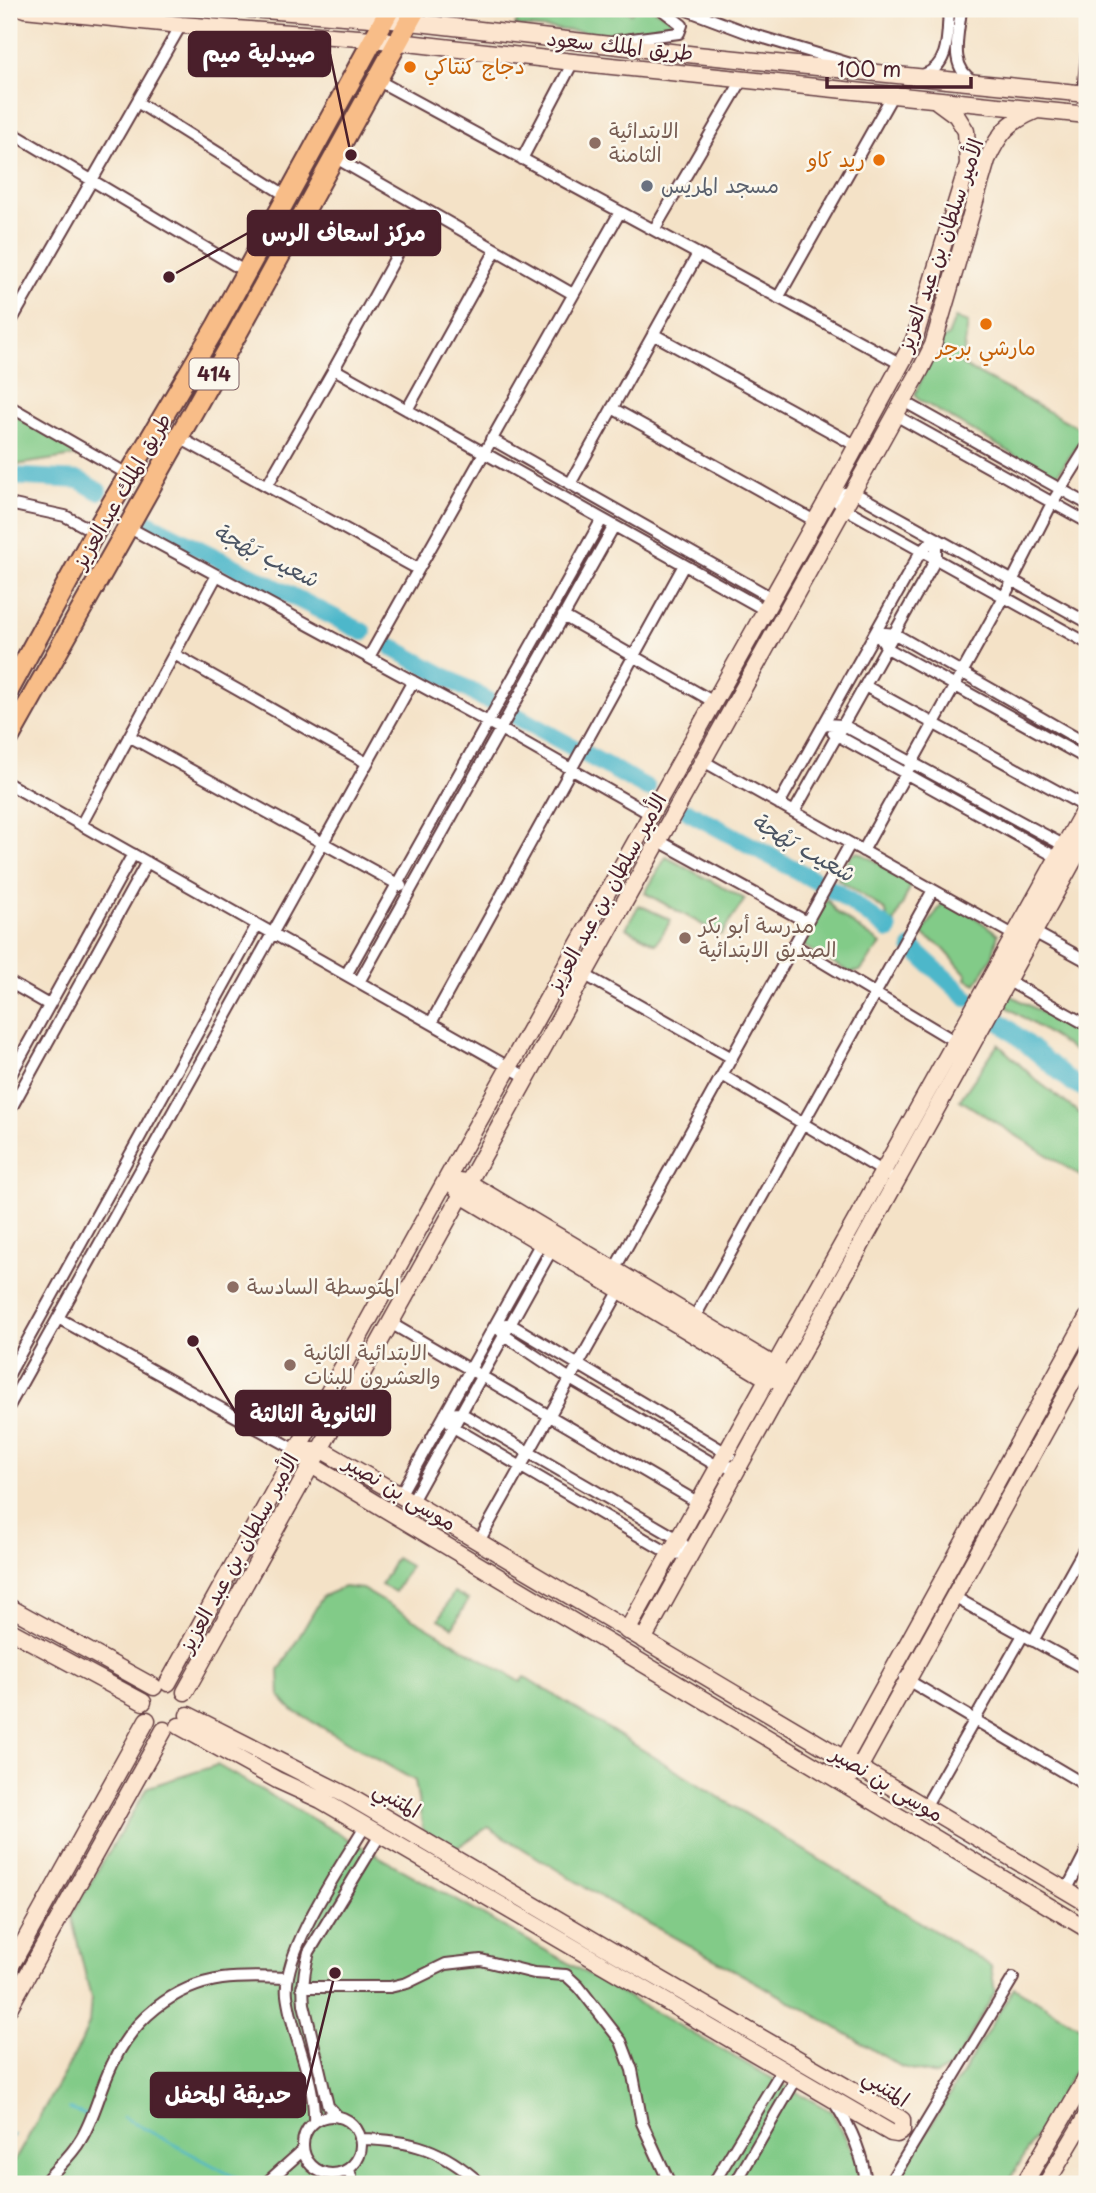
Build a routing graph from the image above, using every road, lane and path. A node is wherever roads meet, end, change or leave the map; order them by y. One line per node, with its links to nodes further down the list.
1 (24, 9): 2 (street, طريق الملك سعود)
2 (32, 9): 11 (street); 12 (street, طريق الملك سعود)
3 (250, 9): 8 (street, طريق الملك سعود)
4 (661, 9): 15 (street)
5 (684, 9): 19 (street)
6 (949, 9): 21 (street)
7 (961, 9): 24 (street)
8 (284, 10): 9 (street, طريق الملك سعود)
9 (387, 14): 10 (street, طريق الملك سعود); 13 (highway, طريق الملك عبدالعزيز / 414)
10 (412, 15): 14 (highway, طريق الملك عبدالعزيز / 414); 15 (street, طريق الملك سعود)
11 (10, 17)
12 (181, 25): 13 (street, طريق الملك سعود); 28 (street)
13 (373, 39): 14 (street, طريق الملك سعود); 35 (highway, طريق الملك عبدالعزيز / 414)
14 (397, 43): 18 (street, طريق الملك سعود); 22 (highway, طريق الملك عبدالعزيز / 414)
15 (598, 44): 17 (street, طريق الملك سعود)
16 (1087, 51): 25 (street)
17 (697, 55): 19 (street, طريق الملك سعود); 20 (street)
18 (573, 62): 20 (street, طريق الملك سعود); 33 (street)
19 (881, 73): 21 (street, طريق الملك سعود)
20 (696, 75): 23 (street, طريق الملك سعود)
21 (916, 77): 24 (street, طريق الملك سعود)
22 (377, 80): 32 (highway, طريق الملك عبدالعزيز / 414); 33 (street)
23 (742, 80): 26 (street, طريق الملك سعود); 38 (street)
24 (977, 83): 25 (street, طريق الملك سعود)
25 (1085, 94)
26 (892, 96): 27 (street, طريق الملك سعود); 43 (street)
27 (937, 101): 29 (street, طريق الملك سعود); 46 (street, الأمير سلطان بن عبد العزيز)
28 (137, 102): 34 (street); 35 (street)
29 (1037, 110): 30 (street, طريق الملك سعود); 48 (street, الأمير سلطان بن عبد العزيز)
30 (1087, 115)
31 (9, 131): 34 (street)
32 (334, 157): 36 (street); 53 (highway, طريق الملك عبدالعزيز / 414)
33 (522, 159): 37 (street)
34 (92, 180): 41 (street); 44 (street)
35 (287, 196): 41 (highway, طريق الملك عبدالعزيز / 414)
36 (423, 208): 39 (street); 47 (street)
37 (620, 212): 38 (street); 42 (street)
38 (654, 230): 40 (street)
39 (496, 250): 42 (street); 51 (street)
40 (698, 254): 43 (street); 45 (street)
41 (246, 272): 58 (highway, طريق الملك عبدالعزيز / 414)
42 (573, 294): 54 (street)
43 (778, 298): 46 (street)
44 (9, 325)
45 (653, 334): 50 (street); 55 (street)
46 (901, 365): 55 (street, الأمير سلطان بن عبد العزيز)
47 (334, 369): 51 (street); 60 (street)
48 (903, 401): 52 (street, الأمير سلطان بن عبد العزيز); 61 (street)
49 (9, 406): 58 (street)
50 (612, 408): 59 (street); 69 (street)
51 (407, 410): 57 (street)
52 (895, 415): 62 (street, الأمير سلطان بن عبد العزيز); 64 (street)
53 (178, 437): 60 (street); 72 (highway, طريق الملك عبدالعزيز / 414)
54 (491, 439): 57 (street); 59 (street)
55 (857, 446): 63 (street, الأمير سلطان بن عبد العزيز)
56 (1087, 447): 61 (street)
57 (484, 453): 68 (street); 78 (street)
58 (129, 475): 73 (highway, طريق الملك عبدالعزيز / 414)
59 (570, 484): 82 (street)
60 (267, 486): 78 (street)
61 (1060, 489): 64 (street); 66 (street)
62 (853, 492): 63 (street); 67 (street, الأمير سلطان بن عبد العزيز); 74 (street)
63 (830, 495): 67 (street); 69 (street, الأمير سلطان بن عبد العزيز)
64 (1052, 503): 70 (street); 80 (street)
65 (9, 504): 73 (street)
66 (1087, 504)
67 (844, 508): 75 (street); 108 (street, الأمير سلطان بن عبد العزيز)
68 (602, 519): 71 (street); 98 (street)
69 (815, 520): 82 (street, الأمير سلطان بن عبد العزيز)
70 (1087, 522)
71 (614, 526): 77 (street); 83 (street)
72 (128, 527): 79 (street); 105 (highway, طريق الملك عبدالعزيز / 414)
73 (94, 532): 96 (highway, طريق الملك عبدالعزيز / 414)
74 (936, 538): 75 (street); 76 (street); 80 (street)
75 (921, 551): 76 (street); 85 (street)
76 (936, 559): 81 (street); 86 (street)
77 (684, 565): 82 (street); 90 (street)
78 (418, 569): 91 (street)
79 (216, 575): 89 (street); 91 (street)
80 (1012, 580): 81 (street); 84 (street)
81 (1004, 597): 87 (street); 92 (street)
82 (769, 604): 97 (street, الأمير سلطان بن عبد العزيز)
83 (563, 616): 90 (street); 102 (street)
84 (1087, 622)
85 (876, 632): 86 (street); 88 (street); 100 (street)
86 (895, 634): 88 (street); 92 (street)
87 (1087, 643)
88 (887, 648): 94 (street); 95 (street)
89 (174, 654): 103 (street); 110 (street)
90 (634, 656): 97 (street); 111 (street)
91 (369, 657): 93 (street)
92 (962, 672): 95 (street); 106 (street)
93 (413, 681): 98 (street); 110 (street)
94 (865, 685): 99 (street); 101 (street)
95 (955, 685): 99 (street); 107 (street)
96 (9, 690)
97 (714, 702): 117 (street, الأمير سلطان بن عبد العزيز)
98 (488, 722): 102 (street); 127 (street)
99 (934, 723): 109 (street); 115 (street)
100 (824, 724): 101 (street); 104 (street); 114 (street)
101 (843, 725): 104 (street); 109 (street)
102 (500, 729): 111 (street); 129 (street)
103 (129, 736): 118 (street); 121 (street)
104 (836, 737): 112 (street); 116 (street)
105 (9, 738)
106 (1087, 744)
107 (1087, 759)
108 (703, 761): 114 (street); 120 (street, الأمير سلطان بن عبد العزيز)
109 (912, 762): 112 (street); 124 (street)
110 (367, 763): 121 (street)
111 (574, 765): 117 (street); 143 (street)
112 (905, 775): 123 (street); 124 (street)
113 (9, 784): 118 (street)
114 (779, 804): 116 (street)
115 (1087, 806): 124 (street)
116 (794, 813): 122 (street)
117 (652, 814): 147 (street, الأمير سلطان بن عبد العزيز)
118 (81, 825): 125 (street)
119 (1087, 836): 133 (street)
120 (659, 841): 130 (street); 137 (street, الأمير سلطان بن عبد العزيز)
121 (322, 843): 127 (street); 132 (street)
122 (850, 844): 123 (street); 130 (street)
123 (863, 851): 128 (street)
124 (1061, 852): 133 (street)
125 (133, 854): 126 (street); 142 (street)
126 (147, 862): 131 (street); 151 (street)
127 (397, 884): 129 (street); 136 (street)
128 (933, 890): 133 (street); 141 (street)
129 (410, 891): 140 (street)
130 (807, 922): 134 (street)
131 (257, 925): 132 (street); 170 (street)
132 (271, 933): 136 (street); 159 (street)
133 (1026, 937): 135 (street); 138 (street)
134 (794, 945): 141 (street); 146 (street)
135 (1087, 961)
136 (346, 975): 140 (street)
137 (585, 975): 146 (street); 150 (street, الأمير سلطان بن عبد العزيز)
138 (1001, 977): 144 (street); 145 (street)
139 (9, 982): 142 (street)
140 (359, 982): 143 (street)
141 (876, 993): 145 (street); 152 (street)
142 (49, 1006): 149 (street)
143 (430, 1023): 147 (street)
144 (1087, 1025)
145 (962, 1046): 153 (street)
146 (732, 1058): 148 (street)
147 (509, 1068): 150 (street); 154 (street, الأمير سلطان بن عبد العزيز)
148 (722, 1075): 152 (street); 157 (street)
149 (9, 1078)
150 (528, 1078): 155 (street, الأمير سلطان بن عبد العزيز)
151 (9, 1112)
152 (803, 1124): 153 (street); 164 (street)
153 (890, 1176): 169 (street); 172 (street)
154 (447, 1178): 155 (street); 180 (street, الأمير سلطان بن عبد العزيز)
155 (466, 1190): 156 (street); 161 (street, الأمير سلطان بن عبد العزيز)
156 (547, 1241): 157 (street); 158 (street); 162 (street); 163 (street)
157 (614, 1270): 164 (street)
158 (620, 1290): 164 (street); 167 (street)
159 (58, 1318): 174 (street); 180 (street)
160 (1087, 1318): 201 (street)
161 (392, 1324): 168 (street); 179 (street, الأمير سلطان بن عبد العزيز)
162 (496, 1324): 163 (street); 165 (street); 168 (street)
163 (510, 1324): 165 (street); 167 (street)
164 (691, 1324): 169 (street)
165 (503, 1335): 171 (street); 173 (street)
166 (1087, 1356): 193 (street)
167 (579, 1364): 173 (street); 182 (street)
168 (470, 1368): 171 (street); 176 (street)
169 (771, 1373): 172 (street); 182 (street)
170 (9, 1374)
171 (481, 1376): 175 (street); 177 (street)
172 (786, 1379): 185 (street)
173 (570, 1380): 177 (street); 186 (street)
174 (9, 1406)
175 (461, 1413): 176 (street); 178 (street); 181 (street)
176 (445, 1414): 178 (street); 187 (street)
177 (550, 1416): 181 (street); 188 (street)
178 (453, 1427): 184 (street); 187 (street)
179 (322, 1450): 180 (street, موسى بن نصير); 183 (street, الأمير سلطان بن عبد العزيز); 187 (street, موسى بن نصير)
180 (298, 1451): 183 (street, موسى بن نصير); 203 (street, الأمير سلطان بن عبد العزيز)
181 (529, 1452): 184 (street); 191 (street)
182 (727, 1452): 185 (street); 186 (street)
183 (313, 1466): 204 (street, الأمير سلطان بن عبد العزيز); 211 (street, موسى بن نصير)
184 (521, 1466): 189 (street); 191 (street)
185 (739, 1466): 186 (street); 192 (street)
186 (719, 1467): 188 (street)
187 (405, 1499): 189 (street, موسى بن نصير)
188 (699, 1503): 191 (street)
189 (478, 1543): 196 (street, موسى بن نصير)
190 (1087, 1544): 199 (street)
191 (674, 1546): 192 (street); 196 (street)
192 (692, 1553): 198 (street)
193 (954, 1597): 197 (street); 202 (street)
194 (9, 1607): 203 (street)
195 (9, 1630): 205 (street)
196 (627, 1631): 198 (street, موسى بن نصير)
197 (1023, 1635): 199 (street); 207 (street)
198 (643, 1640): 209 (street, موسى بن نصير)
199 (1034, 1641): 200 (street)
200 (1087, 1670)
201 (892, 1672): 202 (street); 209 (street)
202 (908, 1681): 207 (street); 210 (street)
203 (161, 1685): 204 (street); 205 (street)
204 (185, 1692): 208 (street)
205 (143, 1702): 206 (street)
206 (147, 1720): 208 (street); 220 (street)
207 (974, 1720): 212 (street); 213 (street)
208 (177, 1724): 214 (street, المتنبي); 224 (street); 228 (street, المتنبي)
209 (844, 1759): 210 (street, موسى بن نصير); 211 (street)
210 (859, 1768): 211 (street); 213 (street, موسى بن نصير)
211 (843, 1782): 219 (street, موسى بن نصير)
212 (1087, 1786)
213 (925, 1807): 217 (street, موسى بن نصير)
214 (365, 1826): 215 (street, المتنبي); 221 (street)
215 (380, 1835): 223 (street); 225 (street, المتنبي)
216 (1087, 1850): 217 (street)
217 (1066, 1891): 218 (street, موسى بن نصير)
218 (1087, 1903)
219 (1087, 1929)
220 (9, 1969)
221 (287, 1978): 231 (street); 236 (street)
222 (1013, 1978): 244 (street)
223 (302, 1987): 230 (street); 240 (street)
224 (9, 2008)
225 (782, 2070): 227 (street, المتنبي); 241 (street)
226 (1087, 2077): 245 (street)
227 (796, 2079): 228 (street, المتنبي); 242 (street)
228 (833, 2100): 243 (street)
229 (1087, 2115): 246 (street)
230 (338, 2116): 231 (street); 232 (street)
231 (314, 2122): 233 (street)
232 (360, 2139): 234 (street); 239 (street)
233 (302, 2151): 235 (street); 237 (street)
234 (349, 2169): 235 (street); 238 (street)
235 (332, 2180)
236 (43, 2184)
237 (265, 2184)
238 (353, 2184)
239 (481, 2184)
240 (670, 2184)
241 (713, 2184)
242 (735, 2184)
243 (866, 2184)
244 (889, 2184)
245 (1024, 2184)
246 (1046, 2184)

